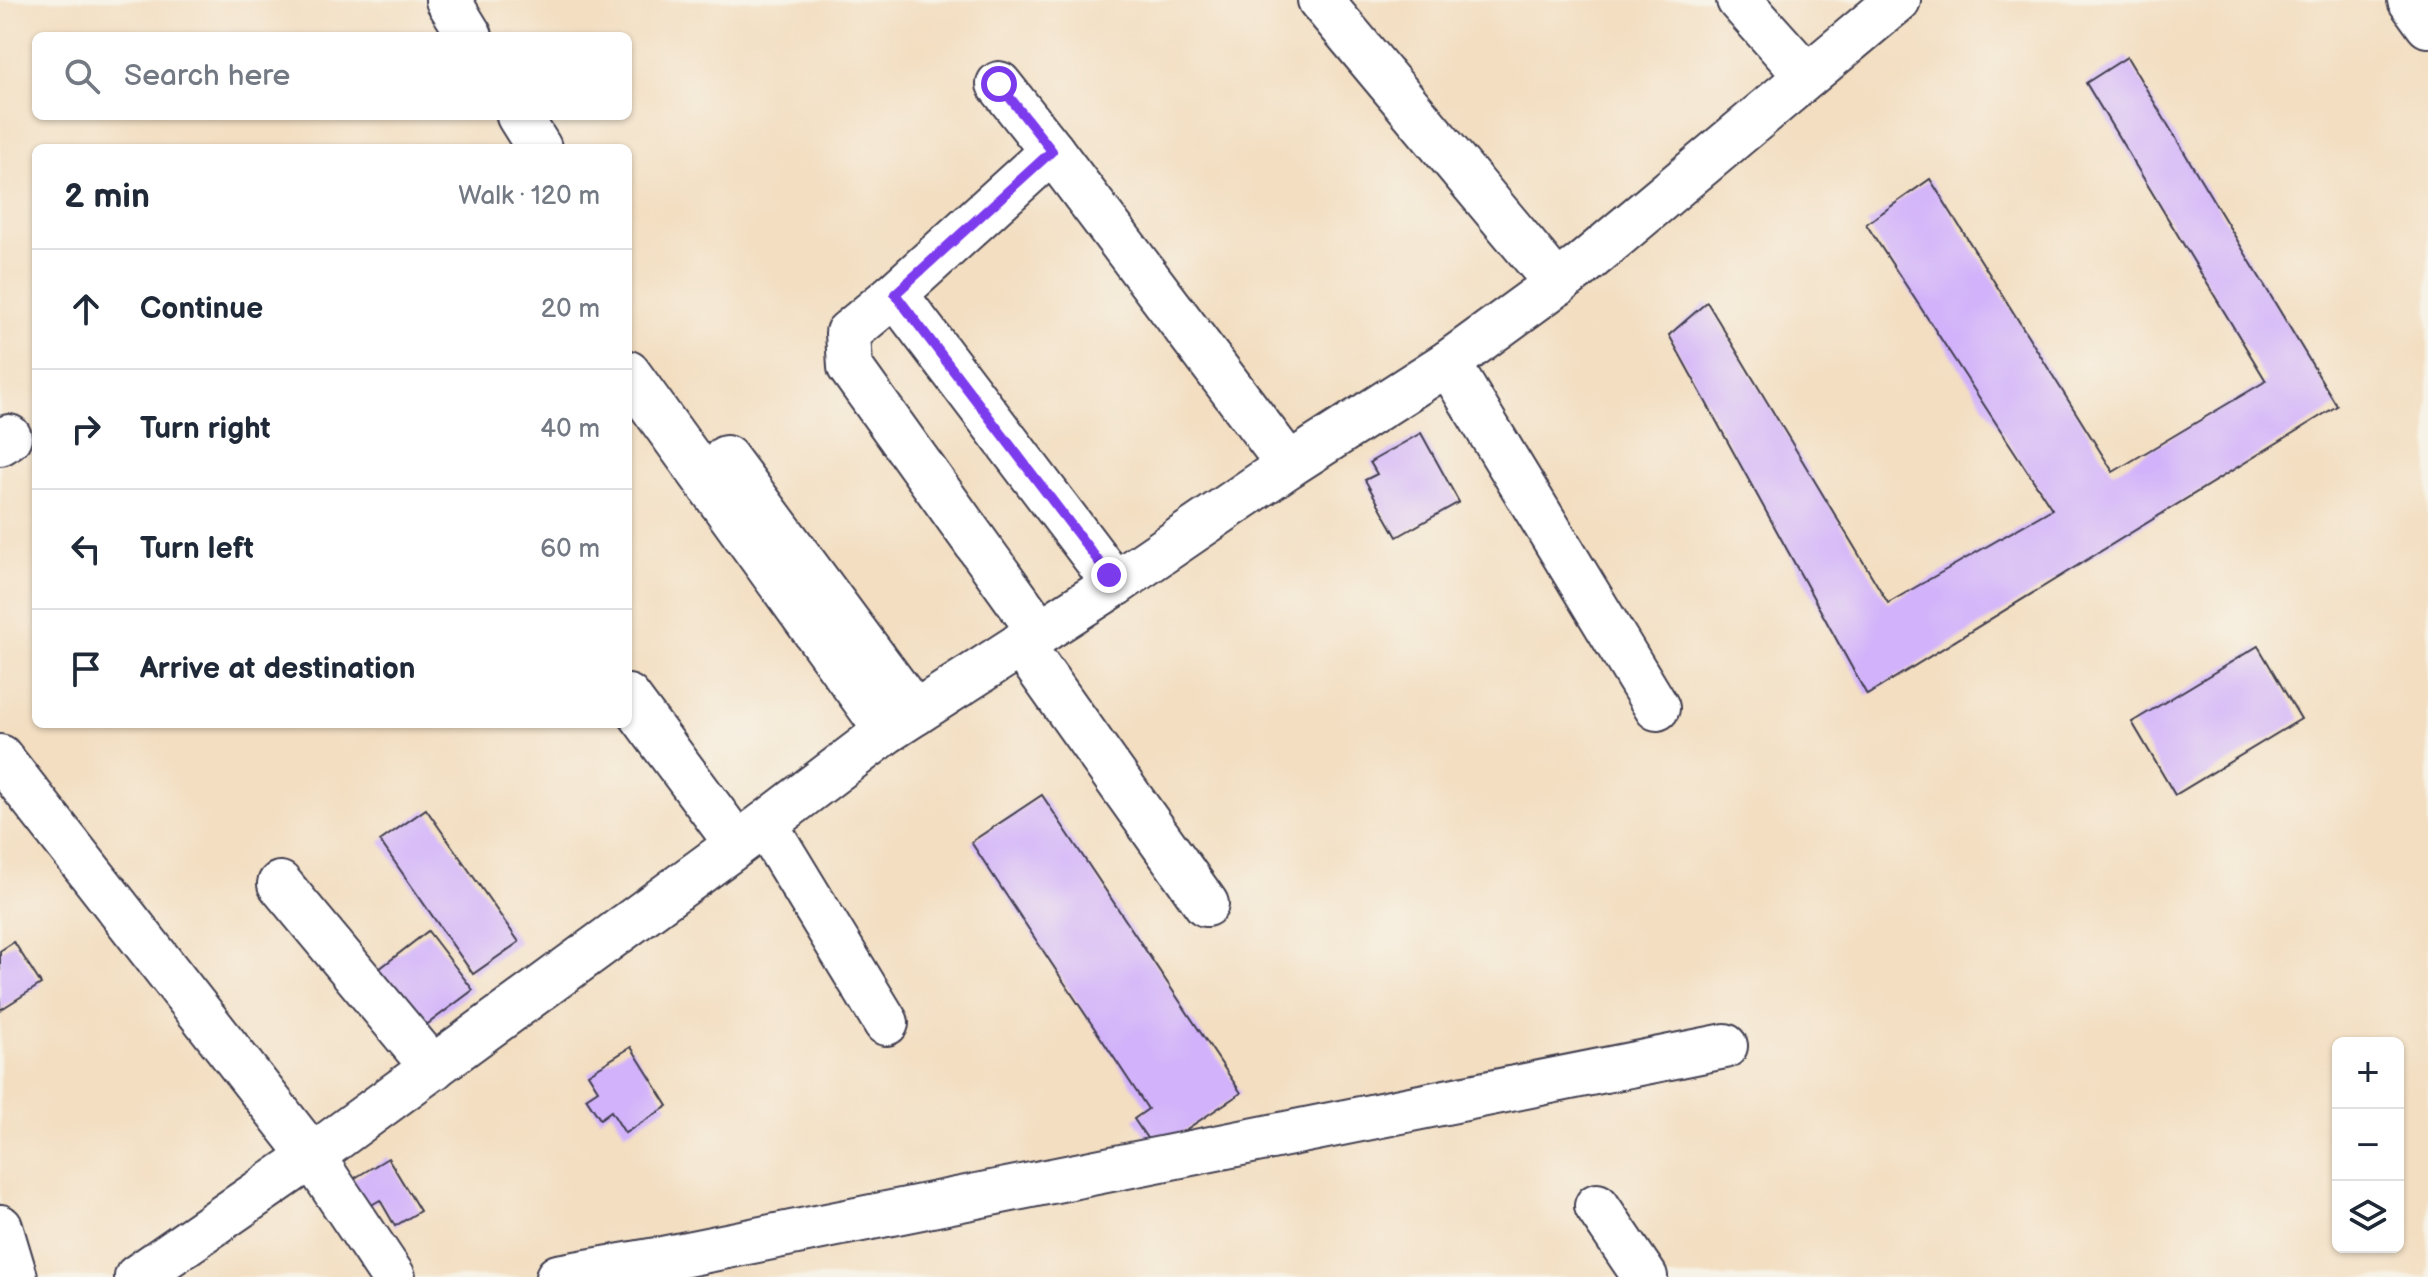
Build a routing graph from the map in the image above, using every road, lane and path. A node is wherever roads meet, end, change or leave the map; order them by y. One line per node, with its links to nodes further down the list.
1 (448, 0): 7 (street)
2 (1320, 0): 13 (street)
3 (1739, 0): 8 (street)
4 (1898, 0): 8 (street)
5 (2410, 0): 6 (street)
6 (2428, 25)
7 (468, 32)
8 (1807, 76): 13 (street)
9 (999, 84): 12 (street)
10 (522, 120): 11 (street)
11 (536, 144)
12 (1052, 151): 14 (street); 18 (street)
13 (1557, 284): 15 (street)
14 (895, 294): 19 (street); 20 (street)
15 (1448, 363): 18 (street); 22 (street)
16 (632, 378): 23 (street)
17 (726, 458): 23 (street)
18 (1289, 465): 19 (street)
19 (1115, 584): 20 (street)
20 (1031, 638): 23 (street); 27 (street)
21 (632, 701): 25 (street)
22 (1657, 708)
23 (901, 722): 25 (street)
24 (0, 757): 31 (street)
25 (751, 834): 28 (street); 30 (street)
26 (280, 884): 30 (street)
27 (1206, 904)
28 (886, 1023)
29 (1725, 1046): 35 (street)
30 (433, 1068): 31 (street)
31 (312, 1156): 34 (street); 38 (street)
32 (1597, 1206): 40 (street)
33 (0, 1227): 36 (street)
34 (187, 1262): 37 (street)
35 (663, 1268): 39 (street)
36 (15, 1277)
37 (137, 1277)
38 (393, 1277)
39 (558, 1277)
40 (1645, 1277)

